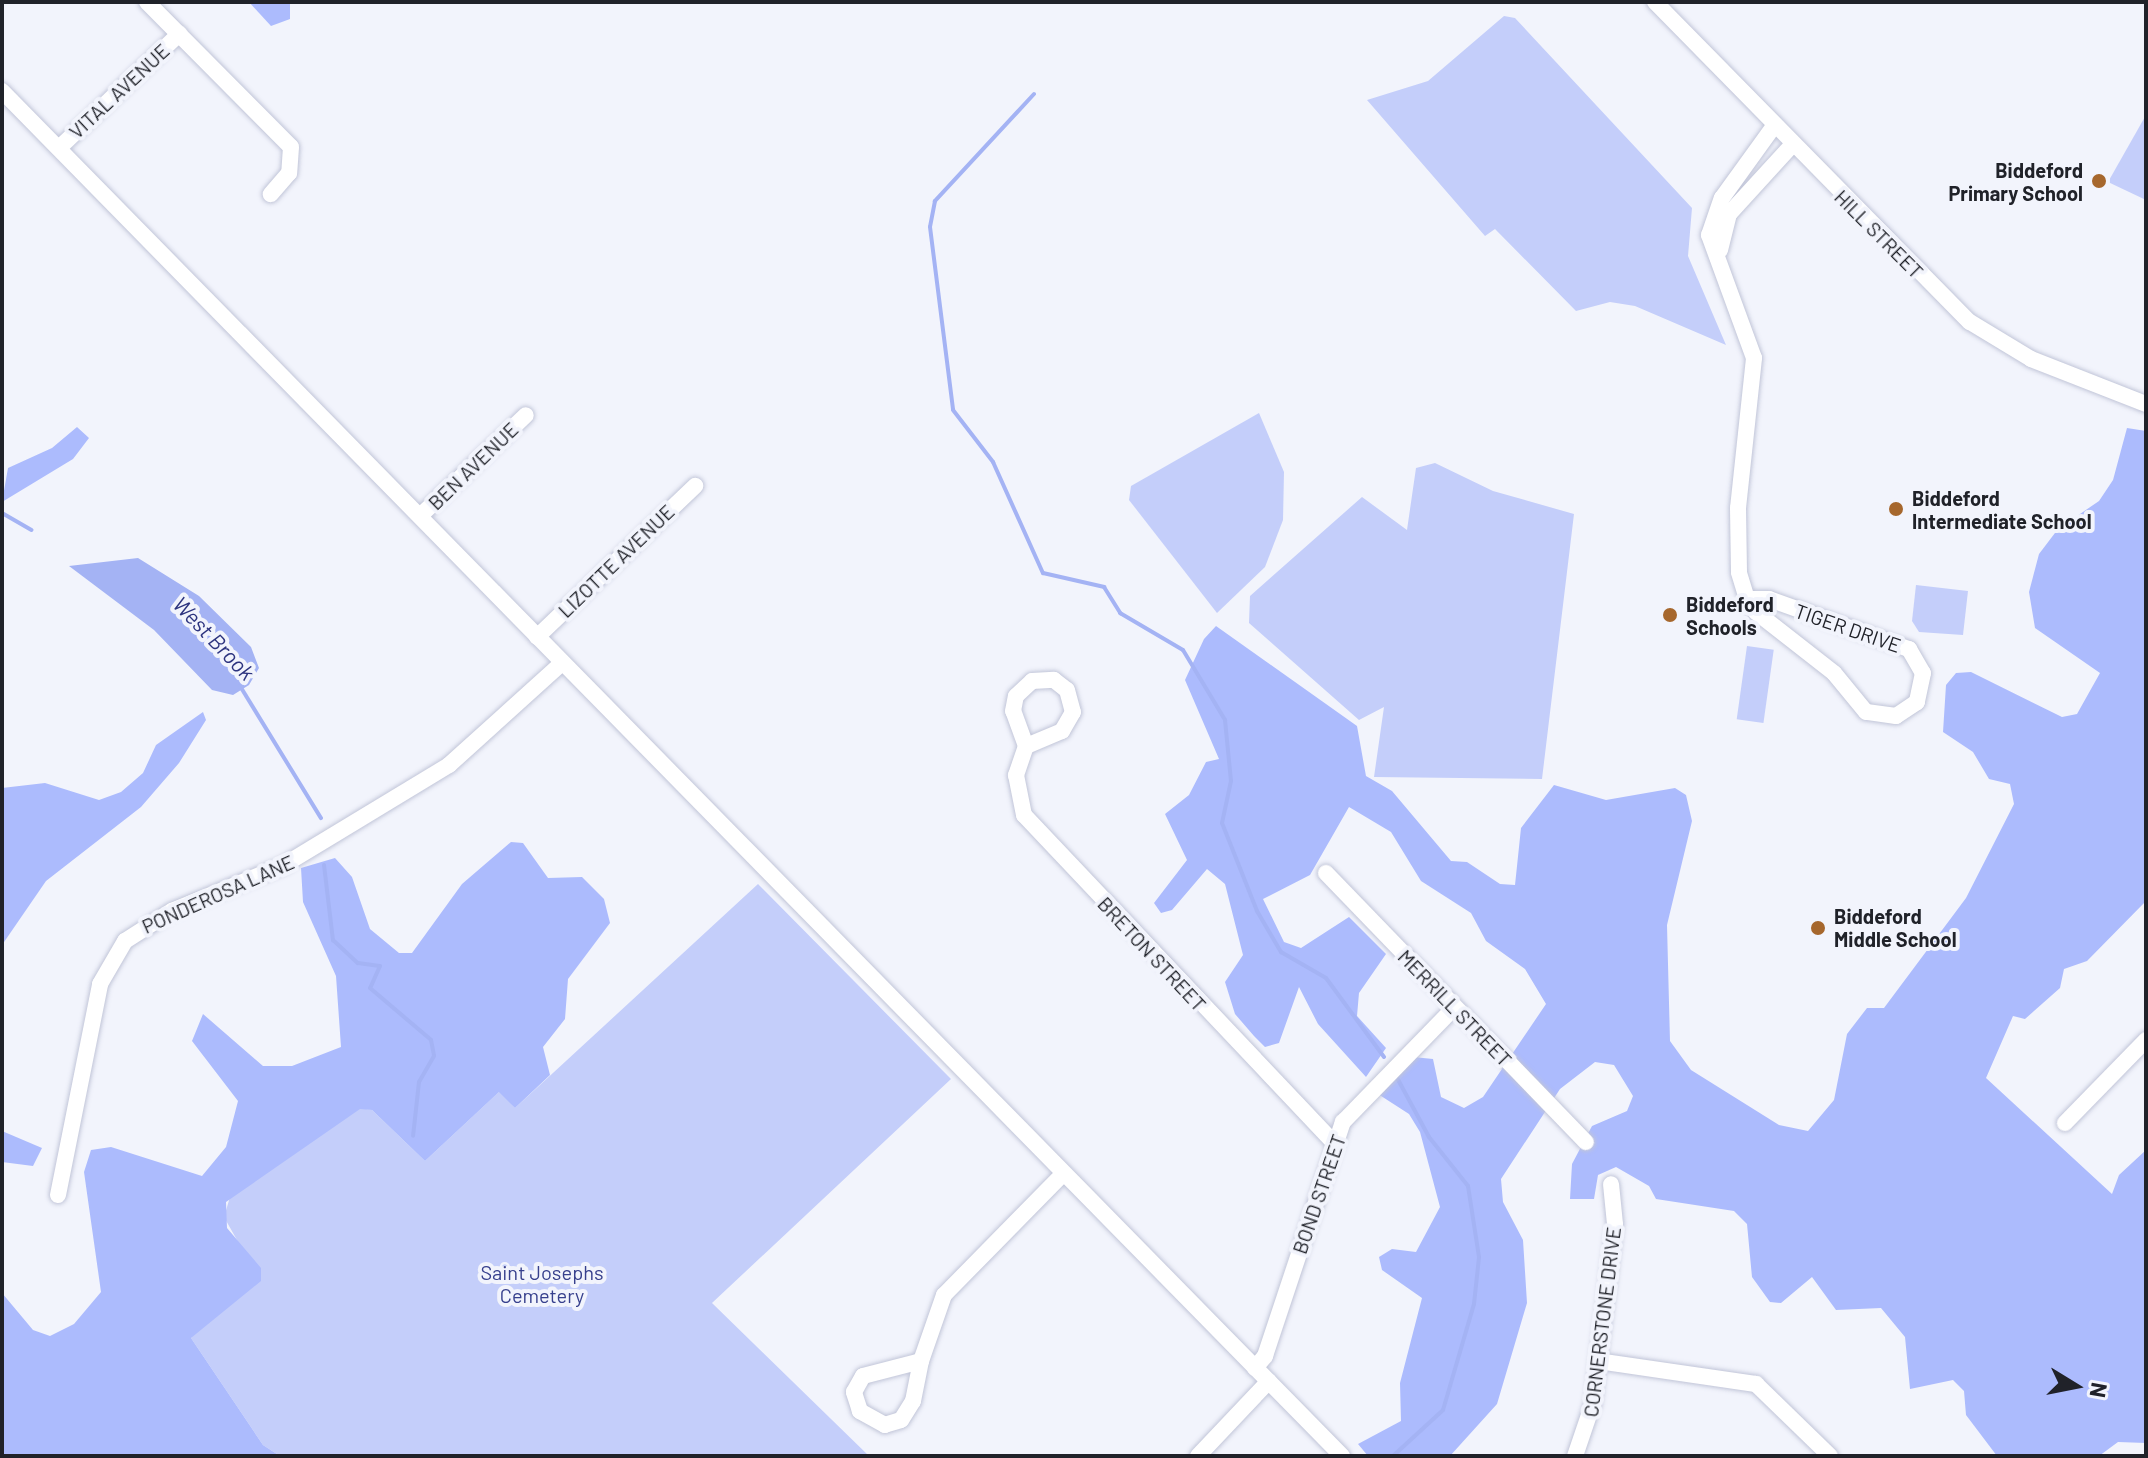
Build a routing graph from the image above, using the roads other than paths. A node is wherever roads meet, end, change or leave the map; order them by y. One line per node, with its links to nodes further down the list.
1 (147, 2): 3 (street)
2 (1655, 2): 5 (street, HILL STREET)
3 (179, 34): 7 (street, VITAL AVENUE); 8 (street)
4 (2, 91): 7 (street)
5 (1774, 126): 6 (street, HILL STREET); 9 (street)
6 (1792, 145): 9 (street); 10 (street, HILL STREET)
7 (59, 148): 13 (street)
8 (271, 194)
9 (1718, 271): 14 (street)
10 (2146, 404)
11 (526, 415): 13 (street, BEN AVENUE)
12 (695, 486): 15 (street, LIZOTTE AVENUE)
13 (420, 516): 15 (street)
14 (1747, 599): 14 (street, TIGER DRIVE)
15 (537, 637): 16 (street)
16 (562, 663): 24 (street); 26 (street, PONDEROSA LANE)
17 (1026, 746): 22 (street, BRETON STREET)
18 (1326, 873): 19 (street, MERRILL STREET)
19 (1454, 1008): 22 (street, BOND STREET); 23 (street, MERRILL STREET)
20 (2146, 1040): 21 (street)
21 (2065, 1123)
22 (1333, 1142): 29 (street, BOND STREET)
23 (1586, 1142)
24 (1063, 1174): 27 (street); 29 (street)
25 (1611, 1184): 28 (street, CORNERSTONE DRIVE)
26 (58, 1195)
27 (921, 1361): 27 (street)
28 (1598, 1361): 33 (street, CORNERSTONE DRIVE); 34 (street)
29 (1255, 1368): 30 (street)
30 (1269, 1381): 31 (street); 32 (street)
31 (1198, 1456)
32 (1342, 1456)
33 (1575, 1456)
34 (1830, 1456)

